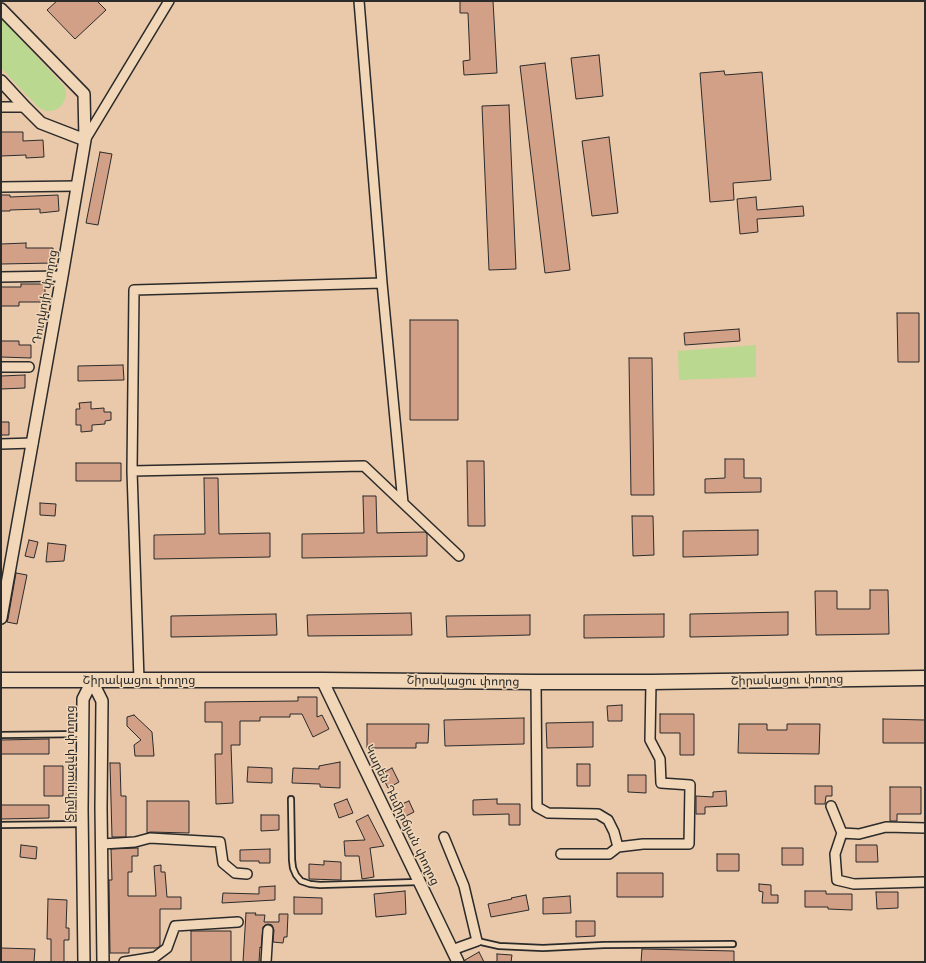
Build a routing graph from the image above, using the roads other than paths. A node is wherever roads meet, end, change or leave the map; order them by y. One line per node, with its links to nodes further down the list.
1 (169, 1): 7 (street, Դուդկոյի փողոց)
2 (359, 1): 12 (street)
3 (1, 9): 7 (street)
4 (1, 81): 6 (street)
5 (1, 107): 6 (street)
6 (25, 107): 7 (street)
7 (85, 140): 8 (street, Դուդկոյի փողոց)
8 (77, 186): 9 (street); 10 (street, Դուդկոյի փողոց)
9 (1, 187)
10 (62, 276): 11 (street); 15 (street, Դուդկոյի փողոց)
11 (1, 278)
12 (382, 284): 17 (street); 18 (street)
13 (1, 367): 14 (street)
14 (29, 367)
15 (32, 443): 16 (street); 20 (street, Դուդկոյի փողոց)
16 (1, 444)
17 (132, 471): 18 (street); 23 (street)
18 (403, 503): 19 (street)
19 (459, 556)
20 (1, 618)
21 (925, 678): 27 (main road, Շիրակացու փողոց)
22 (1, 680): 25 (main road, Շիրակացու փողոց)
23 (139, 680): 24 (main road, Շիրակացու փողոց); 25 (main road, Շիրակացու փողոց)
24 (322, 680): 26 (main road, Շիրակացու փողոց); 43 (street, Կարեն Դեմիրճյան փողոց)
25 (92, 681): 28 (street, Տիմիրյազևի փողոց); 33 (street)
26 (536, 682): 27 (main road, Շիրակացու փողոց); 40 (street)
27 (651, 682): 40 (street)
28 (83, 734): 29 (lane); 32 (street, Տիմիրյազևի փողոց)
29 (1, 735)
30 (291, 799): 43 (lane)
31 (831, 806): 37 (street)
32 (82, 808): 33 (street); 34 (street, Տիմիրյազևի փողոց)
33 (101, 808): 39 (street)
34 (82, 824): 35 (lane); 50 (street, Տիմիրյազևի փողոց)
35 (1, 825)
36 (925, 828): 37 (street)
37 (842, 833): 44 (street)
38 (444, 837): 47 (street)
39 (102, 844): 42 (street); 51 (street)
40 (618, 847): 41 (street)
41 (561, 854)
42 (248, 874)
43 (419, 882): 49 (street, Կարեն Դեմիրճյան փողոց)
44 (925, 882)
45 (238, 922): 52 (street)
46 (268, 930): 53 (street)
47 (477, 941): 48 (lane); 49 (street)
48 (733, 944)
49 (452, 950): 54 (street, Կարեն Դեմիրճյան փողոց)
50 (84, 962)
51 (102, 962)
52 (124, 962)
53 (266, 962)
54 (458, 962)

